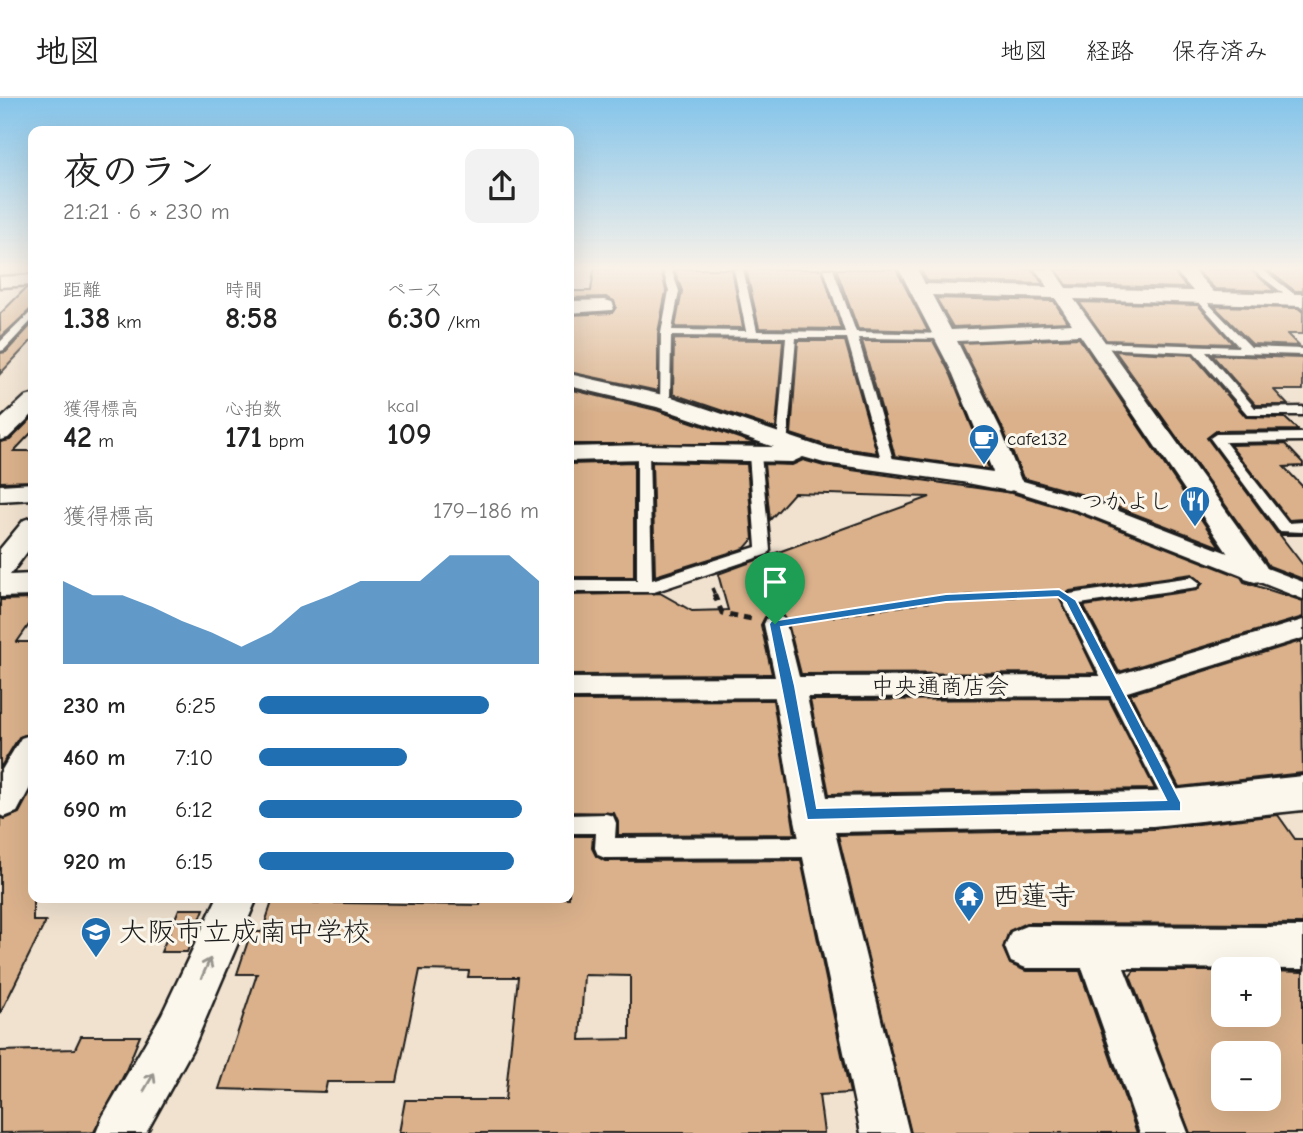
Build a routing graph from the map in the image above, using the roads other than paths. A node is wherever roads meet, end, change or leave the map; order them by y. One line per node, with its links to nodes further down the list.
1 (669, 317): 8 (lane)
2 (749, 317): 9 (lane)
3 (846, 317): 11 (lane)
4 (935, 317): 12 (street)
5 (1077, 317): 13 (street)
6 (1221, 317): 16 (lane)
7 (28, 318): 14 (lane)
8 (666, 333): 9 (lane); 19 (lane)
9 (752, 334): 10 (lane)
10 (791, 335): 11 (lane); 24 (lane)
11 (852, 336): 12 (lane); 29 (lane)
12 (946, 336): 13 (street); 30 (street)
13 (1091, 337): 15 (lane); 36 (street)
14 (0, 348)
15 (1197, 348): 16 (lane); 21 (lane)
16 (1248, 350): 17 (lane)
17 (1303, 352)
18 (574, 381): 19 (street)
19 (664, 402): 24 (street)
20 (28, 407): 22 (street)
21 (1303, 411)
22 (0, 433)
23 (1303, 438): 33 (lane)
24 (783, 443): 28 (street)
25 (643, 452): 26 (street); 27 (street); 41 (lane)
26 (574, 454)
27 (755, 455): 28 (street); 41 (lane)
28 (824, 456): 29 (street)
29 (888, 463): 30 (street)
30 (1009, 483): 36 (street)
31 (28, 491): 32 (street)
32 (0, 493)
33 (1303, 527)
34 (28, 532): 35 (street)
35 (0, 568)
36 (1255, 572): 42 (street)
37 (1192, 583): 46 (lane)
38 (28, 585): 39 (street)
39 (0, 586)
40 (574, 586): 41 (lane)
41 (645, 586)
42 (1303, 591)
43 (775, 624): 45 (street)
44 (1303, 629): 46 (street, 中央通商店会)
45 (789, 686): 46 (street, 中央通商店会); 47 (street, 中央通商店会); 53 (street)
46 (1114, 686): 51 (lane)
47 (574, 688)
48 (28, 761): 50 (street)
49 (1303, 793): 51 (street)
50 (12, 800)
51 (1176, 806): 53 (street)
52 (574, 824): 53 (lane)
53 (816, 831): 59 (street)
54 (235, 903): 58 (street, one-way to 54)
55 (1026, 947): 56 (street)
56 (1095, 947): 57 (street); 60 (street)
57 (1303, 948)
58 (120, 1133)
59 (885, 1133)
60 (1164, 1133)

